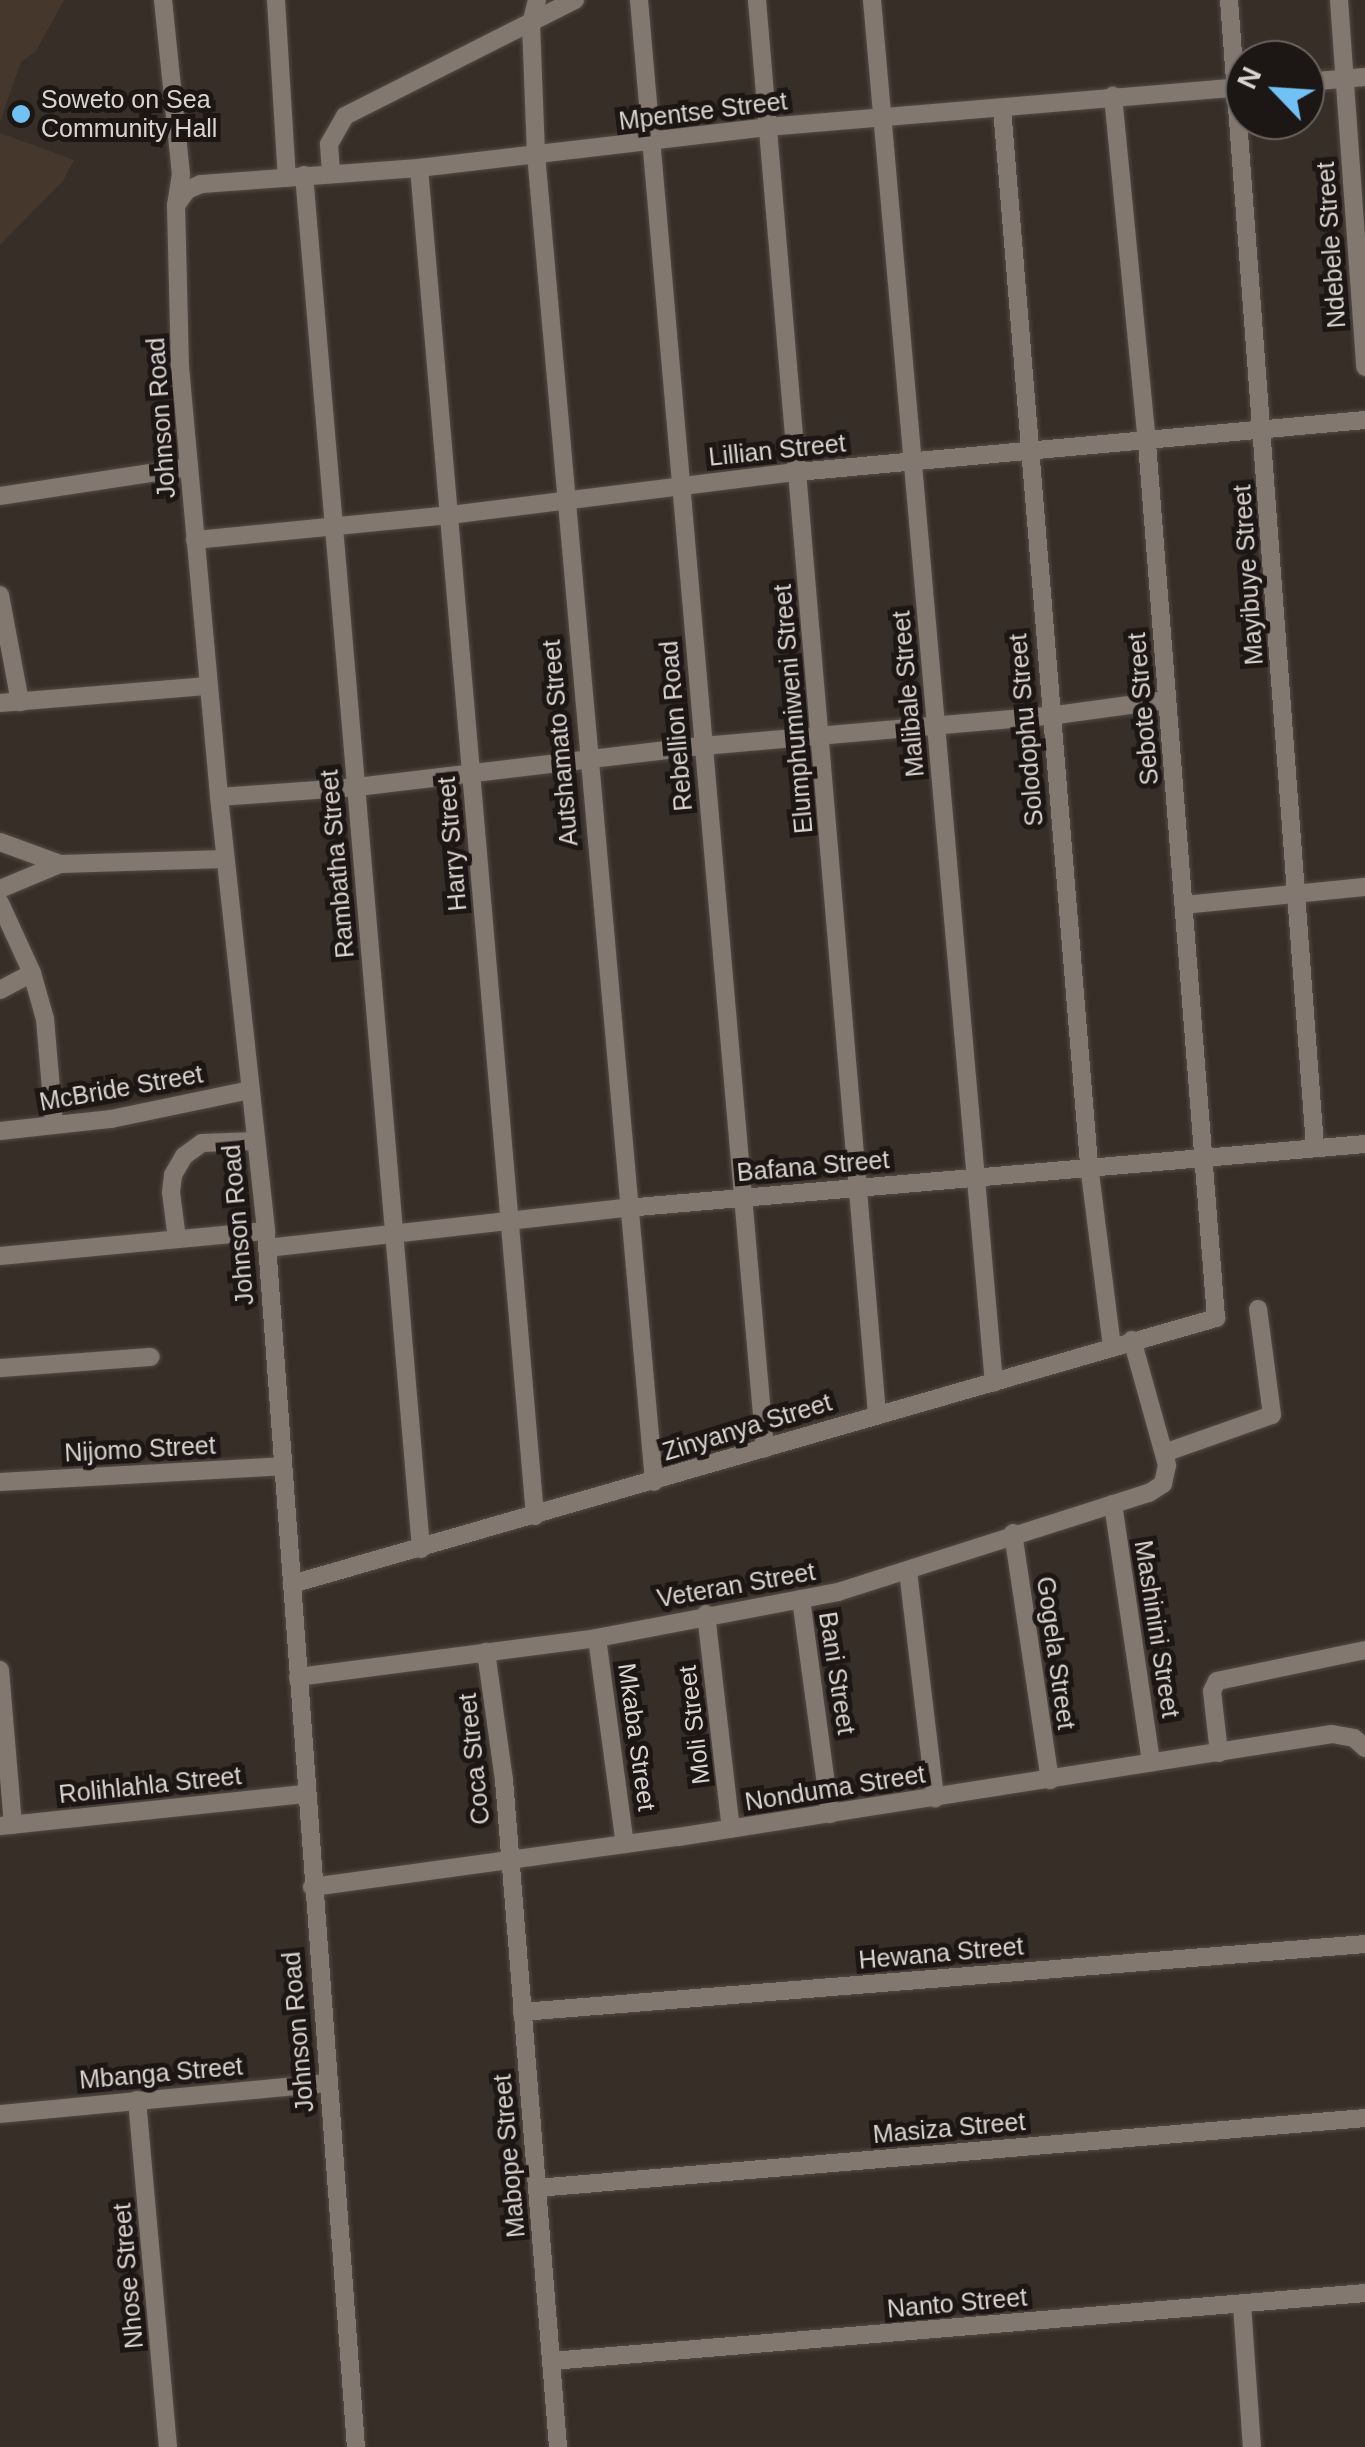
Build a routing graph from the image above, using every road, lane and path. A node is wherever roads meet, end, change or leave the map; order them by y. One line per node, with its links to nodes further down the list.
1 (163, 0): 26 (street, Johnson Road)
2 (276, 0): 25 (street, Rambatha Street)
3 (537, 0): 10 (street, Autshamato Street)
4 (575, 0): 10 (street)
5 (639, 0): 21 (street, Rebellion Road)
6 (756, 0): 19 (street, Elumphumiweni Street)
7 (872, 0): 18 (street, Malibale Street)
8 (1229, 0): 11 (street, Mayibuye Street)
9 (1340, 0): 13 (street, Ndebele Street)
10 (531, 24): 22 (street, Autshamato Street); 24 (street)
11 (1234, 40)
12 (1365, 77): 13 (street)
13 (1344, 79): 14 (street); 27 (street, Ndebele Street)
14 (1325, 80)
15 (1225, 88): 16 (street, Mpentse Street)
16 (1114, 96): 17 (street, Mpentse Street); 30 (street, Sebote Street)
17 (1002, 108): 18 (street, Mpentse Street); 31 (street, Solodophu Street)
18 (882, 118): 19 (street, Mpentse Street); 32 (street, Malibale Street)
19 (767, 127): 21 (street, Mpentse Street); 34 (street, Elumphumiweni Street)
20 (1243, 140): 29 (street, Mayibuye Street)
21 (651, 142): 22 (street, Mpentse Street); 35 (street, Rebellion Road)
22 (536, 154): 23 (street, Mpentse Street); 37 (street, Autshamato Street)
23 (419, 168): 24 (street, Mpentse Street); 38 (street, Harry Street)
24 (331, 173): 25 (street, Mpentse Street)
25 (295, 176): 26 (street, Mpentse Street); 39 (street, Rambatha Street)
26 (176, 204): 33 (street, Johnson Road)
27 (1365, 368)
28 (1365, 420): 29 (street, Lillian Street)
29 (1262, 430): 30 (street, Lillian Street); 59 (street, Mayibuye Street)
30 (1147, 443): 31 (street, Lillian Street); 43 (street, Sebote Street)
31 (1028, 454): 32 (street, Lillian Street); 46 (street, Solodophu Street)
32 (912, 462): 34 (street, Lillian Street); 47 (street, Malibale Street)
33 (189, 467): 36 (street); 40 (street, Johnson Road)
34 (797, 472): 35 (street, Lillian Street); 48 (street, Elumphumiweni Street)
35 (682, 485): 37 (street, Lillian Street); 49 (street, Rebellion Road)
36 (0, 496)
37 (564, 500): 38 (street, Lillian Street); 50 (street, Autshamato Street)
38 (450, 515): 39 (street, Lillian Street); 51 (street, Harry Street)
39 (334, 528): 40 (street, Lillian Street); 52 (street, Rambatha Street)
40 (195, 540): 42 (street, Johnson Road)
41 (0, 595): 44 (street)
42 (208, 686): 44 (street); 53 (street, Johnson Road)
43 (1166, 700): 46 (street); 61 (street, Sebote Street)
44 (20, 702): 45 (street)
45 (0, 703)
46 (1049, 716): 47 (street); 71 (street, Solodophu Street)
47 (936, 727): 48 (street); 72 (street, Malibale Street)
48 (821, 737): 49 (street); 73 (street, Elumphumiweni Street)
49 (702, 746): 50 (street); 74 (street, Rebellion Road)
50 (586, 758): 51 (street); 75 (street, Autshamato Street)
51 (471, 771): 52 (street); 76 (street, Harry Street)
52 (357, 787): 53 (street); 77 (street, Rambatha Street)
53 (218, 796): 55 (street, Johnson Road)
54 (0, 842): 56 (street)
55 (226, 860): 56 (street); 64 (street, Johnson Road)
56 (60, 864): 58 (street)
57 (1365, 887): 59 (street)
58 (0, 889)
59 (1298, 892): 61 (street); 69 (street, Mayibuye Street)
60 (0, 903): 62 (street)
61 (1184, 905): 70 (street, Sebote Street)
62 (32, 973): 63 (street); 65 (street)
63 (0, 990)
64 (250, 1090): 65 (street, McBride Street); 67 (street, Johnson Road)
65 (54, 1125): 66 (street, McBride Street)
66 (0, 1131)
67 (256, 1140): 78 (street, Johnson Road); 79 (street)
68 (1365, 1144): 69 (street, Bafana Street)
69 (1315, 1147): 70 (street, Bafana Street)
70 (1206, 1155): 71 (street, Bafana Street); 82 (street, Sebote Street)
71 (1089, 1165): 72 (street, Bafana Street); 84 (street, Solodophu Street)
72 (975, 1177): 73 (street, Bafana Street); 87 (street, Malibale Street)
73 (859, 1186): 74 (street, Bafana Street); 88 (street, Elumphumiweni Street)
74 (741, 1197): 75 (street, Bafana Street); 89 (street, Rebellion Road)
75 (626, 1208): 76 (street, Bafana Street); 93 (street, Autshamato Street)
76 (510, 1223): 77 (street, Bafana Street); 95 (street, Harry Street)
77 (392, 1234): 78 (street, Bafana Street); 97 (street, Rambatha Street)
78 (266, 1239): 79 (street, Bafana Street); 91 (street, Johnson Road)
79 (176, 1240): 80 (street, Bafana Street)
80 (0, 1256)
81 (1258, 1309): 90 (street)
82 (1216, 1318): 83 (street, Zinyanya Street)
83 (1132, 1340): 84 (street, Zinyanya Street); 90 (street)
84 (1112, 1346): 87 (street, Zinyanya Street)
85 (151, 1357): 86 (street)
86 (0, 1368)
87 (994, 1383): 88 (street, Zinyanya Street)
88 (877, 1414): 89 (street, Zinyanya Street)
89 (766, 1449): 93 (street, Zinyanya Street)
90 (1164, 1453): 94 (street, Veteran Street)
91 (282, 1466): 92 (street, Nijomo Street); 99 (street, Johnson Road)
92 (0, 1482)
93 (654, 1482): 95 (street, Zinyanya Street)
94 (1112, 1504): 96 (street, Veteran Street); 110 (street, Mashinini Street)
95 (535, 1516): 97 (street, Zinyanya Street)
96 (1014, 1533): 98 (street, Veteran Street); 111 (street, Gogela Street)
97 (421, 1549): 99 (street, Zinyanya Street)
98 (908, 1571): 100 (street, Veteran Street); 113 (street)
99 (292, 1584): 106 (street, Johnson Road)
100 (801, 1599): 101 (street, Veteran Street); 114 (street, Bani Street)
101 (706, 1614): 102 (street, Veteran Street); 116 (street, Moli Street)
102 (597, 1638): 104 (street, Veteran Street); 117 (street, Mkaba Street)
103 (1365, 1650): 109 (street)
104 (486, 1652): 106 (street, Veteran Street); 118 (street, Coca Street)
105 (0, 1670): 107 (street)
106 (298, 1677): 112 (street, Johnson Road)
107 (2, 1719): 115 (street)
108 (1363, 1746): 109 (street, Nonduma Street)
109 (1219, 1753): 110 (street, Nonduma Street)
110 (1151, 1762): 111 (street, Nonduma Street)
111 (1050, 1780): 113 (street, Nonduma Street)
112 (304, 1794): 115 (street, Rolihlahla Street); 119 (street, Johnson Road)
113 (935, 1798): 114 (street, Nonduma Street)
114 (830, 1814): 116 (street, Nonduma Street)
115 (7, 1825)
116 (731, 1829): 117 (street, Nonduma Street)
117 (626, 1844): 118 (street, Nonduma Street)
118 (509, 1861): 119 (street, Nonduma Street); 121 (street, Mabope Street)
119 (312, 1887): 122 (street, Johnson Road)
120 (1365, 1944): 121 (street, Hewana Street)
121 (522, 2012): 126 (street, Mabope Street)
122 (327, 2083): 123 (street, Mbanga Street); 131 (street, Johnson Road)
123 (137, 2100): 124 (street, Mbanga Street); 130 (street, Nhose Street)
124 (0, 2114)
125 (1365, 2118): 126 (street, Masiza Street)
126 (538, 2188): 129 (street, Mabope Street)
127 (1365, 2293): 128 (street, Nanto Street)
128 (1242, 2305): 129 (street, Nanto Street); 133 (street)
129 (552, 2361): 132 (street, Mabope Street)
130 (168, 2447)
131 (356, 2447)
132 (558, 2447)
133 (1252, 2447)

